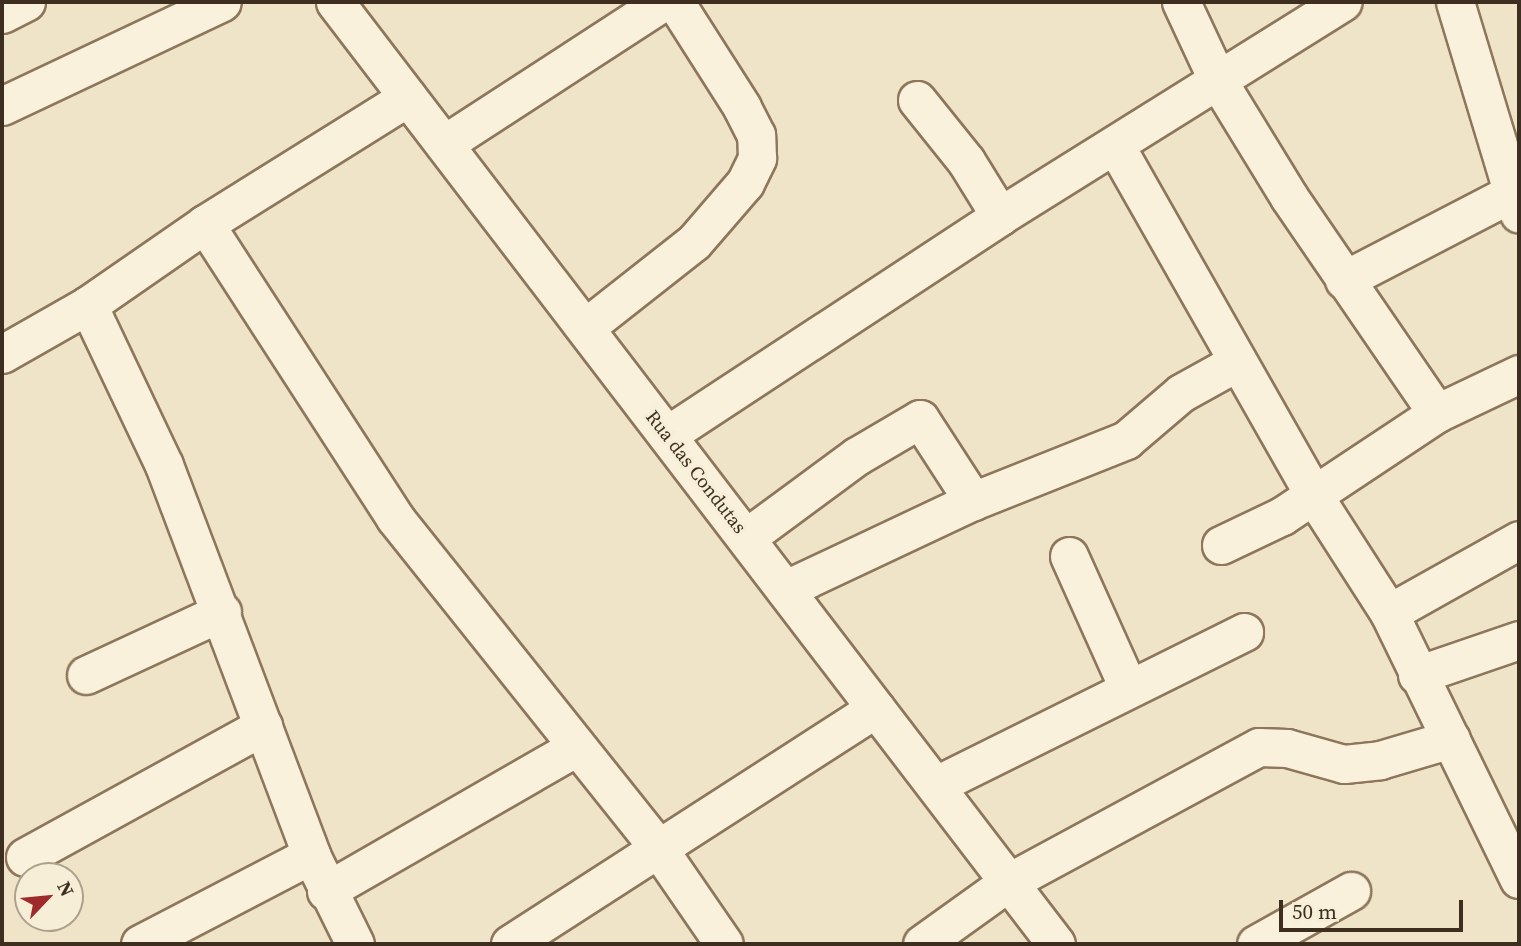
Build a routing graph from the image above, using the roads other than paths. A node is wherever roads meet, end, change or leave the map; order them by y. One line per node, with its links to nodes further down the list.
1 (26, 2): 8 (street)
2 (222, 2): 12 (street)
3 (1181, 2): 9 (street)
4 (1343, 2): 9 (street)
5 (1455, 2): 15 (street)
6 (660, 4): 13 (street); 20 (street)
7 (343, 5): 10 (street, Rua das Condutas)
8 (2, 14)
9 (1218, 81): 14 (street); 18 (street)
10 (408, 97): 13 (street, Rua das Condutas); 17 (street)
11 (917, 100): 16 (street)
12 (2, 106)
13 (444, 144): 20 (street, Rua das Condutas)
14 (1115, 145): 16 (street); 22 (street)
15 (1516, 203): 18 (street)
16 (1000, 216): 25 (street)
17 (205, 224): 19 (street); 43 (street)
18 (1344, 280): 24 (street)
19 (88, 305): 21 (street); 33 (street)
20 (586, 327): 25 (street, Rua das Condutas)
21 (2, 354)
22 (1237, 362): 26 (street); 27 (street)
23 (1519, 374): 24 (street)
24 (1437, 413): 26 (street)
25 (667, 435): 28 (street, Rua das Condutas)
26 (1314, 496): 30 (street); 34 (street)
27 (973, 501): 28 (street); 32 (street)
28 (747, 537): 32 (street, Rua das Condutas)
29 (1519, 540): 34 (street)
30 (1221, 545)
31 (1069, 556): 39 (street)
32 (786, 589): 40 (street, Rua das Condutas)
33 (222, 612): 37 (street); 41 (street)
34 (1389, 613): 38 (street)
35 (1244, 632): 39 (street)
36 (1519, 640): 38 (street)
37 (86, 675)
38 (1417, 676): 42 (street)
39 (1128, 687): 44 (street)
40 (876, 708): 44 (street, Rua das Condutas); 45 (street)
41 (263, 726): 46 (street); 47 (street)
42 (1451, 739): 48 (street); 49 (street)
43 (576, 747): 45 (street); 50 (street)
44 (936, 785): 49 (street, Rua das Condutas)
45 (658, 848): 54 (street); 55 (street)
46 (311, 855): 50 (street); 52 (street)
47 (25, 856)
48 (1519, 879)
49 (1007, 883): 56 (street); 57 (street, Rua das Condutas)
50 (326, 891): 53 (street)
51 (1351, 891): 58 (street)
52 (140, 944)
53 (355, 944)
54 (510, 944)
55 (724, 944)
56 (922, 944)
57 (1056, 944)
58 (1256, 944)

